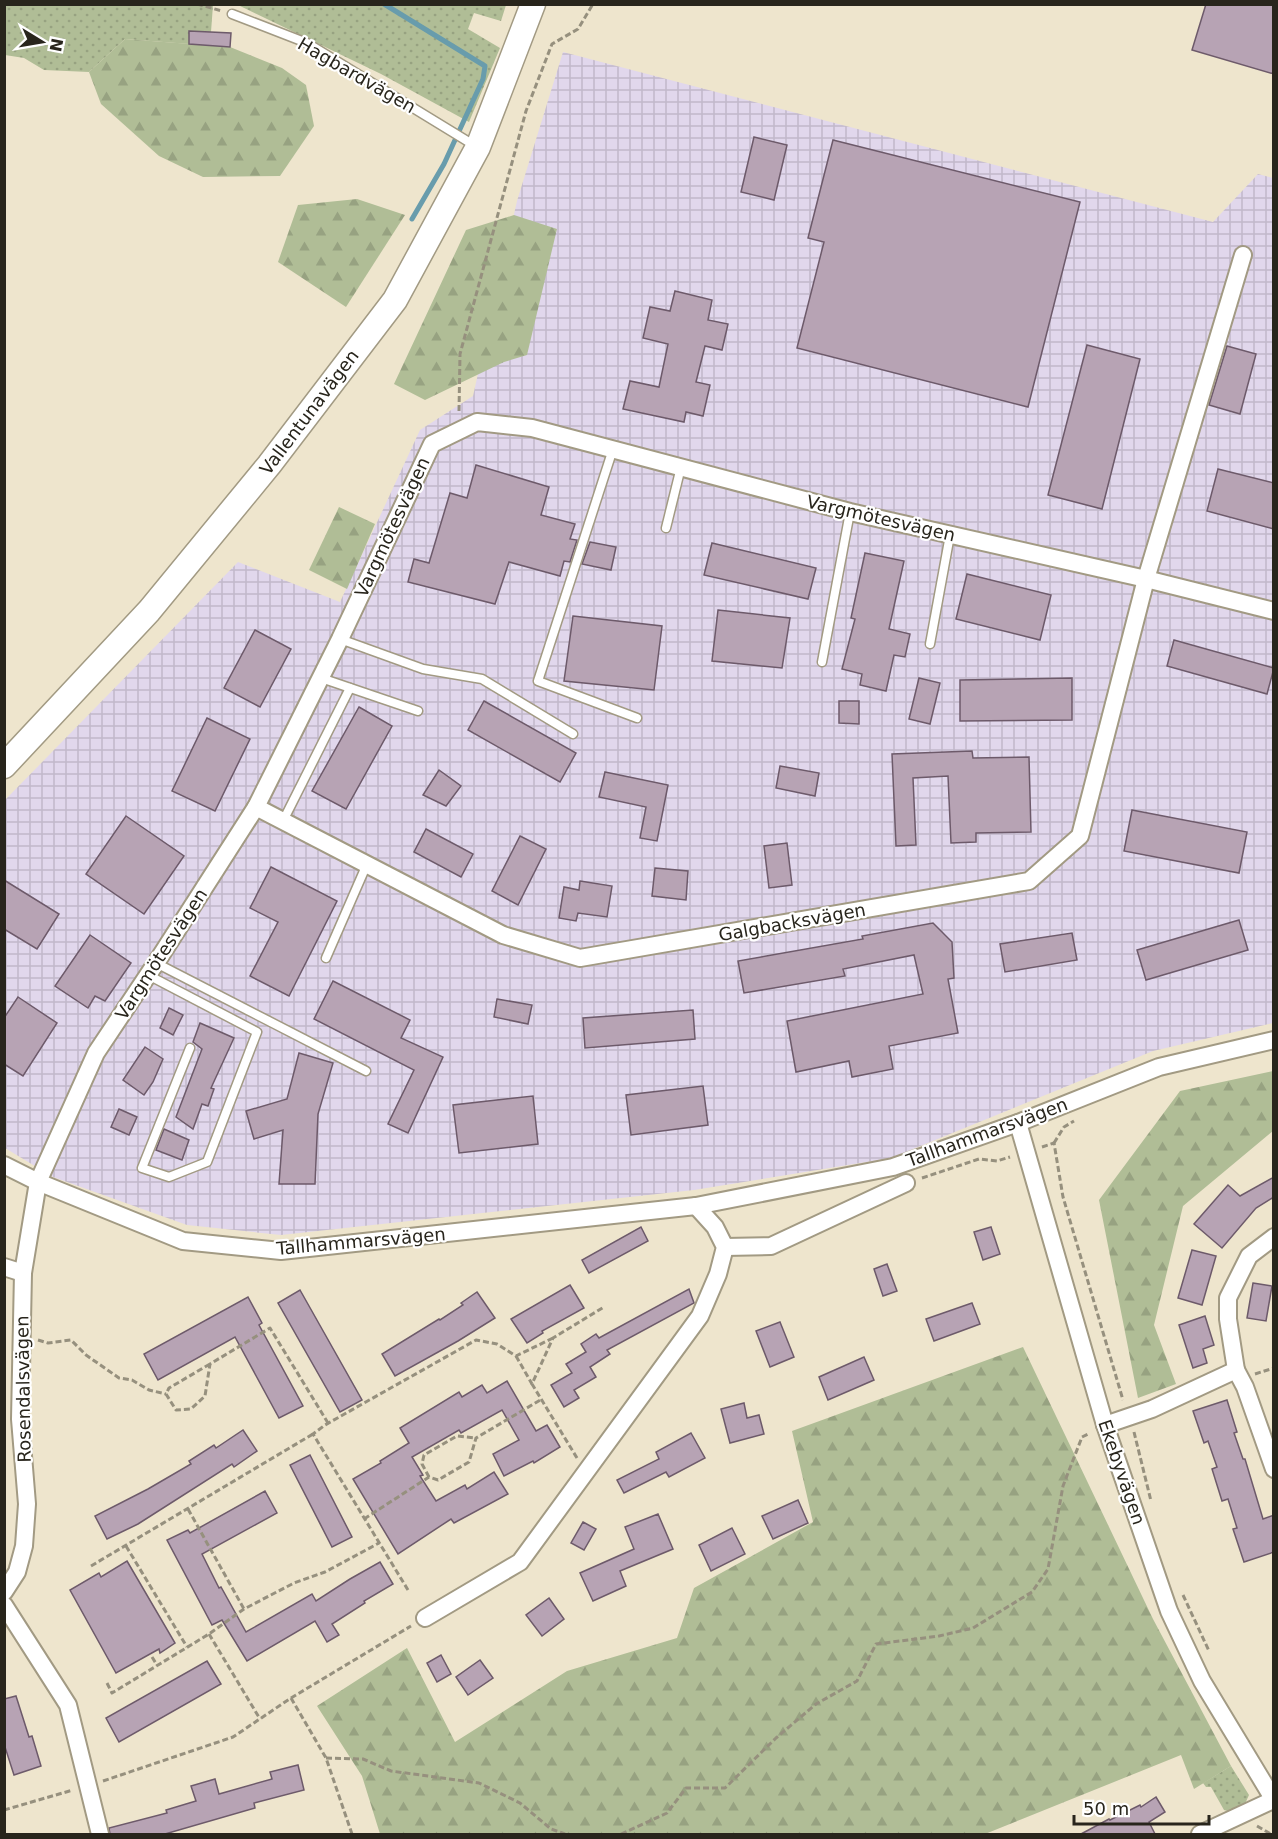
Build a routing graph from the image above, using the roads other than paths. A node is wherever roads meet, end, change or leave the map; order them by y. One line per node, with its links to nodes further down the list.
1 (533, 4): 3 (main road, Vallentunavägen)
2 (232, 14): 3 (lane, Hagbardvägen)
3 (478, 147): 20 (main road, Vallentunavägen)
4 (1243, 255): 10 (street, Galgbacksvägen)
5 (613, 449): 6 (street, Vargmötesvägen); 12 (street, Vargmötesvägen); 18 (lane)
6 (681, 467): 7 (street, Vargmötesvägen); 8 (lane)
7 (850, 512): 9 (street, Vargmötesvägen); 14 (lane)
8 (666, 528)
9 (950, 535): 10 (street, Vargmötesvägen); 13 (lane)
10 (1146, 579): 11 (street, Vargmötesvägen); 23 (street, Galgbacksvägen)
11 (1274, 611)
12 (340, 639): 15 (street, Vargmötesvägen); 19 (lane)
13 (930, 644)
14 (822, 662)
15 (321, 678): 16 (lane); 21 (street, Vargmötesvägen)
16 (350, 688): 17 (lane); 22 (lane)
17 (418, 711)
18 (637, 718)
19 (573, 734)
20 (4, 766)
21 (256, 807): 22 (street, Galgbacksvägen); 25 (street, Vargmötesvägen)
22 (284, 821): 23 (street, Galgbacksvägen)
23 (367, 864): 24 (lane)
24 (326, 958)
25 (152, 969): 27 (lane); 28 (lane); 31 (street, Vargmötesvägen)
26 (1274, 1040): 29 (street, Tallhammarsvägen)
27 (190, 1048)
28 (366, 1071)
29 (1018, 1123): 33 (street, Tallhammarsvägen); 39 (street, Ekebyvägen)
30 (4, 1165): 31 (street, Tallhammarsvägen)
31 (38, 1182): 33 (street, Tallhammarsvägen); 37 (street, Rosendalsvägen)
32 (906, 1184): 35 (street)
33 (696, 1206): 35 (street)
34 (1274, 1237): 38 (street)
35 (725, 1246): 43 (street)
36 (4, 1268): 37 (street)
37 (23, 1273): 41 (street, Rosendalsvägen)
38 (1236, 1370): 39 (street); 40 (street)
39 (1105, 1425): 44 (street, Ekebyvägen)
40 (1274, 1469)
41 (4, 1592)
42 (4, 1605): 45 (street)
43 (425, 1618)
44 (1273, 1800): 46 (street)
45 (100, 1834)
46 (1200, 1834)

